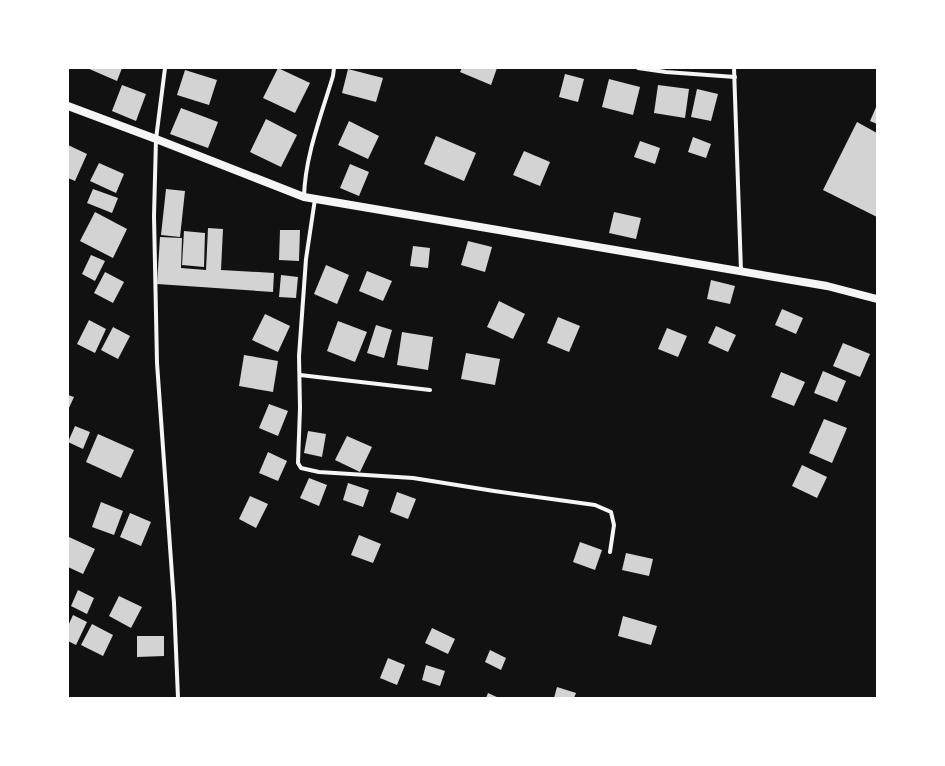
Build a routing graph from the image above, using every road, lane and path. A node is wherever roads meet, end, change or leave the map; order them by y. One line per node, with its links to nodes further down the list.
1 (165, 68): 7 (street)
2 (334, 68): 8 (street)
3 (638, 68): 5 (street)
4 (734, 68): 5 (street)
5 (735, 76): 10 (street)
6 (68, 106): 7 (main road)
7 (156, 139): 8 (main road); 15 (street)
8 (304, 197): 9 (main road)
9 (315, 199): 10 (main road); 12 (street)
10 (741, 271): 11 (main road)
11 (877, 299)
12 (300, 375): 13 (street); 14 (street)
13 (430, 390)
14 (610, 552)
15 (178, 698)

